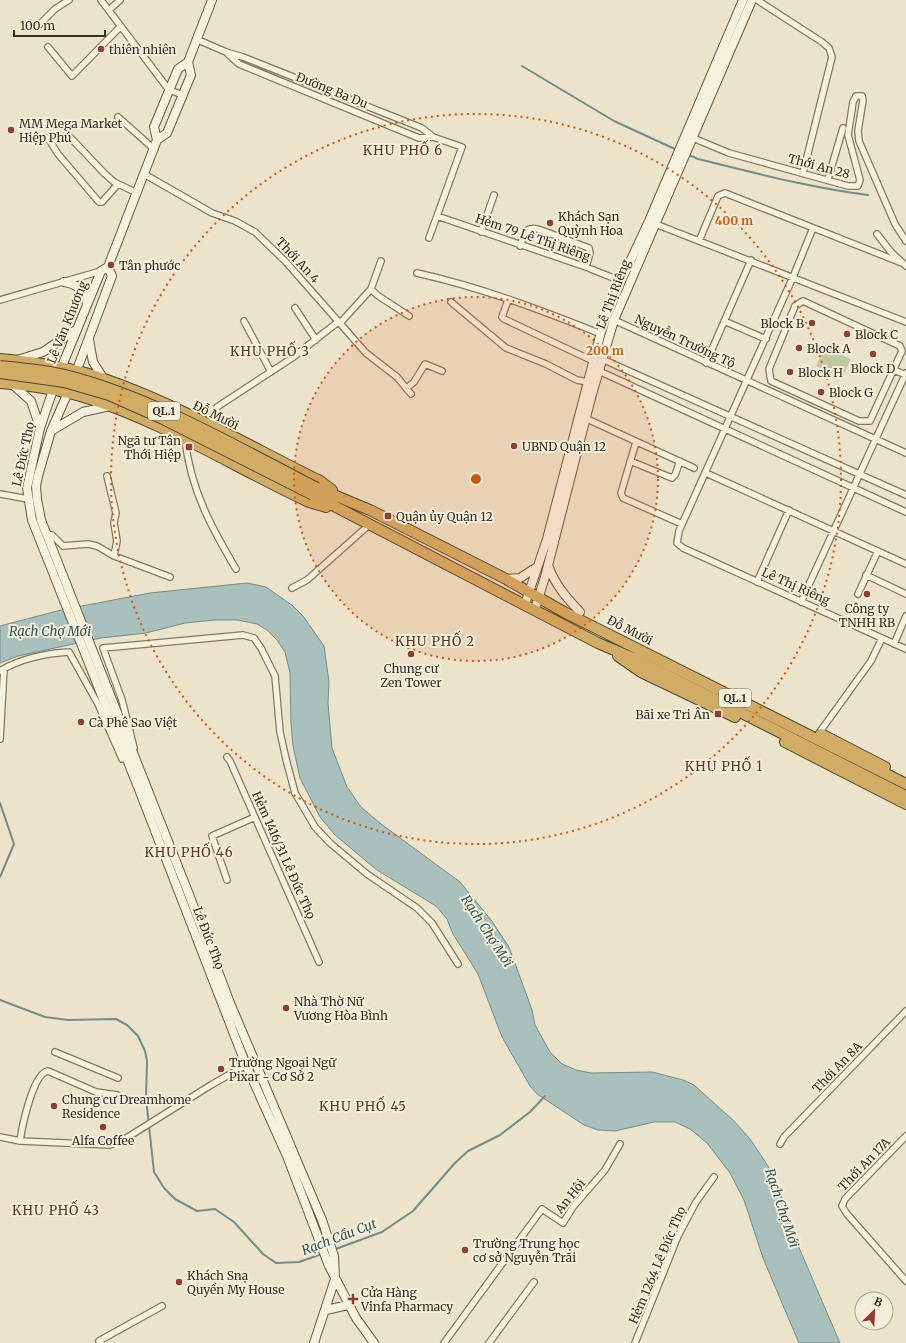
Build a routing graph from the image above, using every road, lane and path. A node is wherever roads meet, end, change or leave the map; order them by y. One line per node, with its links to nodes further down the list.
1 (69, 0): 9 (street)
2 (101, 0): 8 (street)
3 (120, 0): 8 (street)
4 (212, 0): 11 (main road, Lê Văn Khương)
5 (743, 0): 25 (main road, Lê Thị Riêng)
6 (752, 0): 25 (main road, Lê Thị Riêng)
7 (758, 0): 27 (street)
8 (109, 10): 10 (street)
9 (38, 26)
10 (121, 26): 12 (street); 15 (street)
11 (196, 38): 13 (street, Đường Ba Du); 14 (main road, Lê Văn Khương)
12 (48, 47)
13 (226, 52): 17 (street, Đường Ba Du); 18 (street, Đường Ba Du)
14 (188, 62): 15 (main road, Lê Văn Khương); 16 (main road, Lê Văn Khương)
15 (170, 90): 16 (street); 24 (main road, Lê Văn Khương)
16 (183, 95): 24 (main road, Lê Văn Khương)
17 (345, 98): 18 (street); 22 (street, Đường Ba Du)
18 (344, 107): 22 (street, Đường Ba Du)
19 (118, 117): 26 (street)
20 (843, 128): 29 (street)
21 (67, 134): 30 (street)
22 (433, 137): 33 (street, Đường Ba Du)
23 (48, 138): 30 (street)
24 (157, 140): 26 (main road, Lê Văn Khương)
25 (689, 141): 27 (street, Thới An 28); 34 (main road, Lê Thị Riêng)
26 (154, 149): 28 (main road, Lê Văn Khương)
27 (803, 173): 29 (street, Thới An 28)
28 (144, 174): 31 (main road, Lê Văn Khương); 61 (street, Thới An 4)
29 (828, 179): 40 (street, Thới An 28)
30 (118, 184): 31 (street)
31 (137, 193): 46 (main road, Lê Văn Khương)
32 (494, 195): 36 (street)
33 (437, 216): 36 (street, Hẻm 79 Lê Thị Riêng); 38 (street)
34 (652, 223): 39 (street); 49 (main road, Lê Thị Riêng); 58 (main road, Lê Thị Riêng)
35 (813, 228): 39 (street); 44 (street); 48 (street)
36 (481, 232): 41 (street, Hẻm 79 Lê Thị Riêng)
37 (877, 234): 44 (street)
38 (429, 238)
39 (700, 241): 42 (street)
40 (906, 241)
41 (520, 246): 45 (street, Hẻm 79 Lê Thị Riêng); 45 (street)
42 (751, 260): 48 (street); 59 (street)
43 (381, 261): 51 (street)
44 (904, 265)
45 (586, 267): 49 (street, Hẻm 79 Lê Thị Riêng)
46 (104, 269): 50 (street); 55 (main road, Lê Văn Khương); 65 (main road, Lê Văn Khương)
47 (417, 273): 53 (street)
48 (793, 277): 62 (street); 66 (street)
49 (621, 281): 64 (main road, Lê Thị Riêng)
50 (64, 282): 52 (street); 55 (main road)
51 (372, 289): 57 (street); 61 (street)
52 (0, 300)
53 (508, 300): 64 (street); 71 (street)
54 (451, 302): 85 (street)
55 (87, 307): 63 (main road, Lê Văn Khương)
56 (295, 308): 67 (street)
57 (409, 316)
58 (614, 320): 69 (main road, Lê Thị Riêng); 72 (street, Nguyễn Trường Tộ)
59 (724, 321): 66 (street); 72 (street)
60 (244, 322): 80 (street)
61 (338, 322): 67 (street); 89 (street, Thới An 4)
62 (906, 322)
63 (78, 328): 70 (main road); 75 (main road, Lê Văn Khương)
64 (601, 334): 71 (main road, Lê Thị Riêng)
65 (89, 336): 77 (main road, Lê Văn Khương); 83 (main road)
66 (766, 339): 84 (street)
67 (316, 340): 80 (street)
68 (0, 359): 70 (highway, Đỗ Mười / QL.1)
69 (602, 359): 79 (main road, Lê Thị Riêng); 95 (street)
70 (16, 360): 73 (highway, Đỗ Mười / QL.1)
71 (593, 361): 85 (main road, Lê Thị Riêng)
72 (706, 363): 84 (street, Nguyễn Trường Tộ)
73 (41, 364): 75 (highway, Đỗ Mười / QL.1); 88 (highway)
74 (0, 366): 112 (highway, QL.1, bridge)
75 (61, 368): 77 (highway, Đỗ Mười / QL.1); 90 (main road, Lê Văn Khương)
76 (894, 370): 76 (street); 82 (street)
77 (76, 371): 83 (highway, Đỗ Mười / QL.1); 91 (main road, Lê Văn Khương)
78 (442, 371): 89 (street)
79 (598, 371): 96 (main road, Lê Thị Riêng); 99 (street)
80 (271, 372): 97 (street)
81 (0, 373): 112 (highway, QL.1, bridge)
82 (906, 374): 101 (street)
83 (99, 377): 93 (highway); 97 (highway, Đỗ Mười / QL.1)
84 (747, 381): 95 (street); 101 (street, Nguyễn Trường Tộ)
85 (588, 382): 129 (main road, Lê Thị Riêng)
86 (0, 383): 87 (highway, Đỗ Mười / QL.1)
87 (11, 384): 88 (highway, Đỗ Mười / QL.1); 98 (main road)
88 (37, 387): 90 (highway, Đỗ Mười / QL.1)
89 (408, 388): 92 (street, Thới An 4)
90 (52, 389): 91 (highway, Đỗ Mười / QL.1); 98 (main road, Lê Đức Thọ)
91 (68, 393): 93 (highway, Đỗ Mười / QL.1); 100 (main road, Lê Đức Thọ)
92 (411, 394)
93 (88, 398): 94 (highway, Đỗ Mười / QL.1)
94 (111, 406): 100 (main road); 102 (highway, Đỗ Mười / QL.1)
95 (731, 416): 99 (street); 109 (street)
96 (586, 418): 103 (street); 128 (main road, Lê Thị Riêng)
97 (208, 425): 116 (highway, Đỗ Mười / QL.1)
98 (40, 428): 115 (main road, Lê Đức Thọ)
99 (725, 430): 108 (street); 111 (street)
100 (51, 431): 117 (main road, Lê Đức Thọ)
101 (875, 439): 104 (street, Nguyễn Trường Tộ); 109 (street)
102 (185, 440): 118 (highway, Đỗ Mười / QL.1); 130 (street)
103 (636, 442): 105 (street); 106 (street)
104 (906, 453)
105 (630, 461): 106 (street); 121 (street)
106 (680, 461): 107 (street)
107 (694, 468)
108 (706, 473): 119 (street); 121 (street)
109 (860, 474): 111 (street); 114 (street)
110 (107, 476): 126 (street)
111 (854, 488): 120 (street); 123 (street)
112 (315, 492): 116 (highway, Đỗ Mười / QL.1); 118 (highway, Đỗ Mười / QL.1)
113 (0, 494): 115 (street)
114 (906, 495)
115 (28, 498): 117 (main road); 136 (main road, Lê Đức Thọ)
116 (343, 498): 133 (highway, Đỗ Mười / QL.1)
117 (37, 500): 124 (main road, Lê Đức Thọ)
118 (338, 510): 122 (highway, Đỗ Mười / QL.1)
119 (789, 510): 123 (street); 134 (street)
120 (906, 512)
121 (682, 524): 134 (street, Lê Thị Riêng)
122 (369, 525): 135 (street); 141 (highway, Đỗ Mười / QL.1)
123 (834, 530): 125 (street); 142 (street)
124 (46, 534): 126 (street); 136 (main road, Lê Đức Thọ)
125 (878, 551): 127 (street); 131 (street)
126 (114, 556): 132 (street)
127 (906, 564)
128 (548, 565): 140 (main road, Lê Thị Riêng); 145 (main road)
129 (538, 566): 133 (main road); 137 (main road, Lê Thị Riêng)
130 (236, 569)
131 (866, 576): 138 (street); 139 (street)
132 (170, 577)
133 (506, 579): 137 (highway, Đỗ Mười / QL.1)
134 (757, 582): 142 (street, Lê Thị Riêng)
135 (292, 588)
136 (64, 591): 151 (main road)
137 (530, 592): 140 (highway, Đỗ Mười / QL.1); 141 (main road, Lê Thị Riêng)
138 (858, 594)
139 (906, 594)
140 (539, 597): 143 (main road, Lê Thị Riêng); 144 (highway, Đỗ Mười / QL.1)
141 (522, 602): 143 (highway, Đỗ Mười / QL.1)
142 (801, 602): 147 (street, Lê Thị Riêng)
143 (535, 609): 148 (highway, Đỗ Mười / QL.1)
144 (564, 612): 145 (highway, QL.1); 159 (highway, Đỗ Mười / QL.1)
145 (580, 612): 153 (highway, Đỗ Mười / QL.1)
146 (906, 616): 149 (street)
147 (882, 638): 149 (street, Lê Thị Riêng); 153 (street)
148 (598, 643): 160 (highway, Đỗ Mười / QL.1); 161 (highway, Đỗ Mười / QL.1)
149 (894, 644): 150 (street, Lê Thị Riêng)
150 (906, 649)
151 (90, 654): 155 (main road, Lê Đức Thọ); 164 (main road, Lê Đức Thọ)
152 (2, 670): 154 (street); 157 (street)
153 (819, 733): 158 (highway, Đỗ Mười / QL.1)
154 (0, 739)
155 (133, 752): 164 (main road, Lê Đức Thọ); 166 (street, Lê Đức Thọ)
156 (227, 758): 162 (street, Hẻm 1416/31 Lê Đức Thọ)
157 (122, 759)
158 (906, 777)
159 (906, 784)
160 (906, 796)
161 (906, 804)
162 (255, 817): 163 (street); 165 (street, Hẻm 1416/31 Lê Đức Thọ)
163 (227, 880)
164 (192, 914): 169 (main road, Lê Đức Thọ); 170 (main road, Lê Đức Thọ)
165 (319, 962)
166 (458, 964)
167 (906, 1011): 177 (street, Thới An 8A)
168 (55, 1052): 171 (street)
169 (253, 1059): 170 (main road); 179 (main road, Lê Đức Thọ)
170 (246, 1065): 175 (street); 179 (main road, Lê Đức Thọ)
171 (118, 1078)
172 (117, 1095): 175 (street)
173 (906, 1136): 181 (street, Thới An 17A)
174 (0, 1137): 175 (street)
175 (20, 1141)
176 (620, 1144): 190 (street, An Hội)
177 (780, 1144)
178 (714, 1177): 192 (street, Hẻm 1264 Lê Đức Thọ)
179 (320, 1227): 180 (main road)
180 (335, 1279): 183 (main road); 186 (main road)
181 (906, 1281)
182 (534, 1282): 191 (street)
183 (341, 1291): 184 (main road); 186 (main road)
184 (348, 1305): 186 (main road); 187 (main road)
185 (162, 1306): 188 (street)
186 (326, 1310): 189 (main road)
187 (370, 1341)
188 (100, 1342)
189 (314, 1343)
190 (444, 1343)
191 (490, 1343)
192 (636, 1343)

